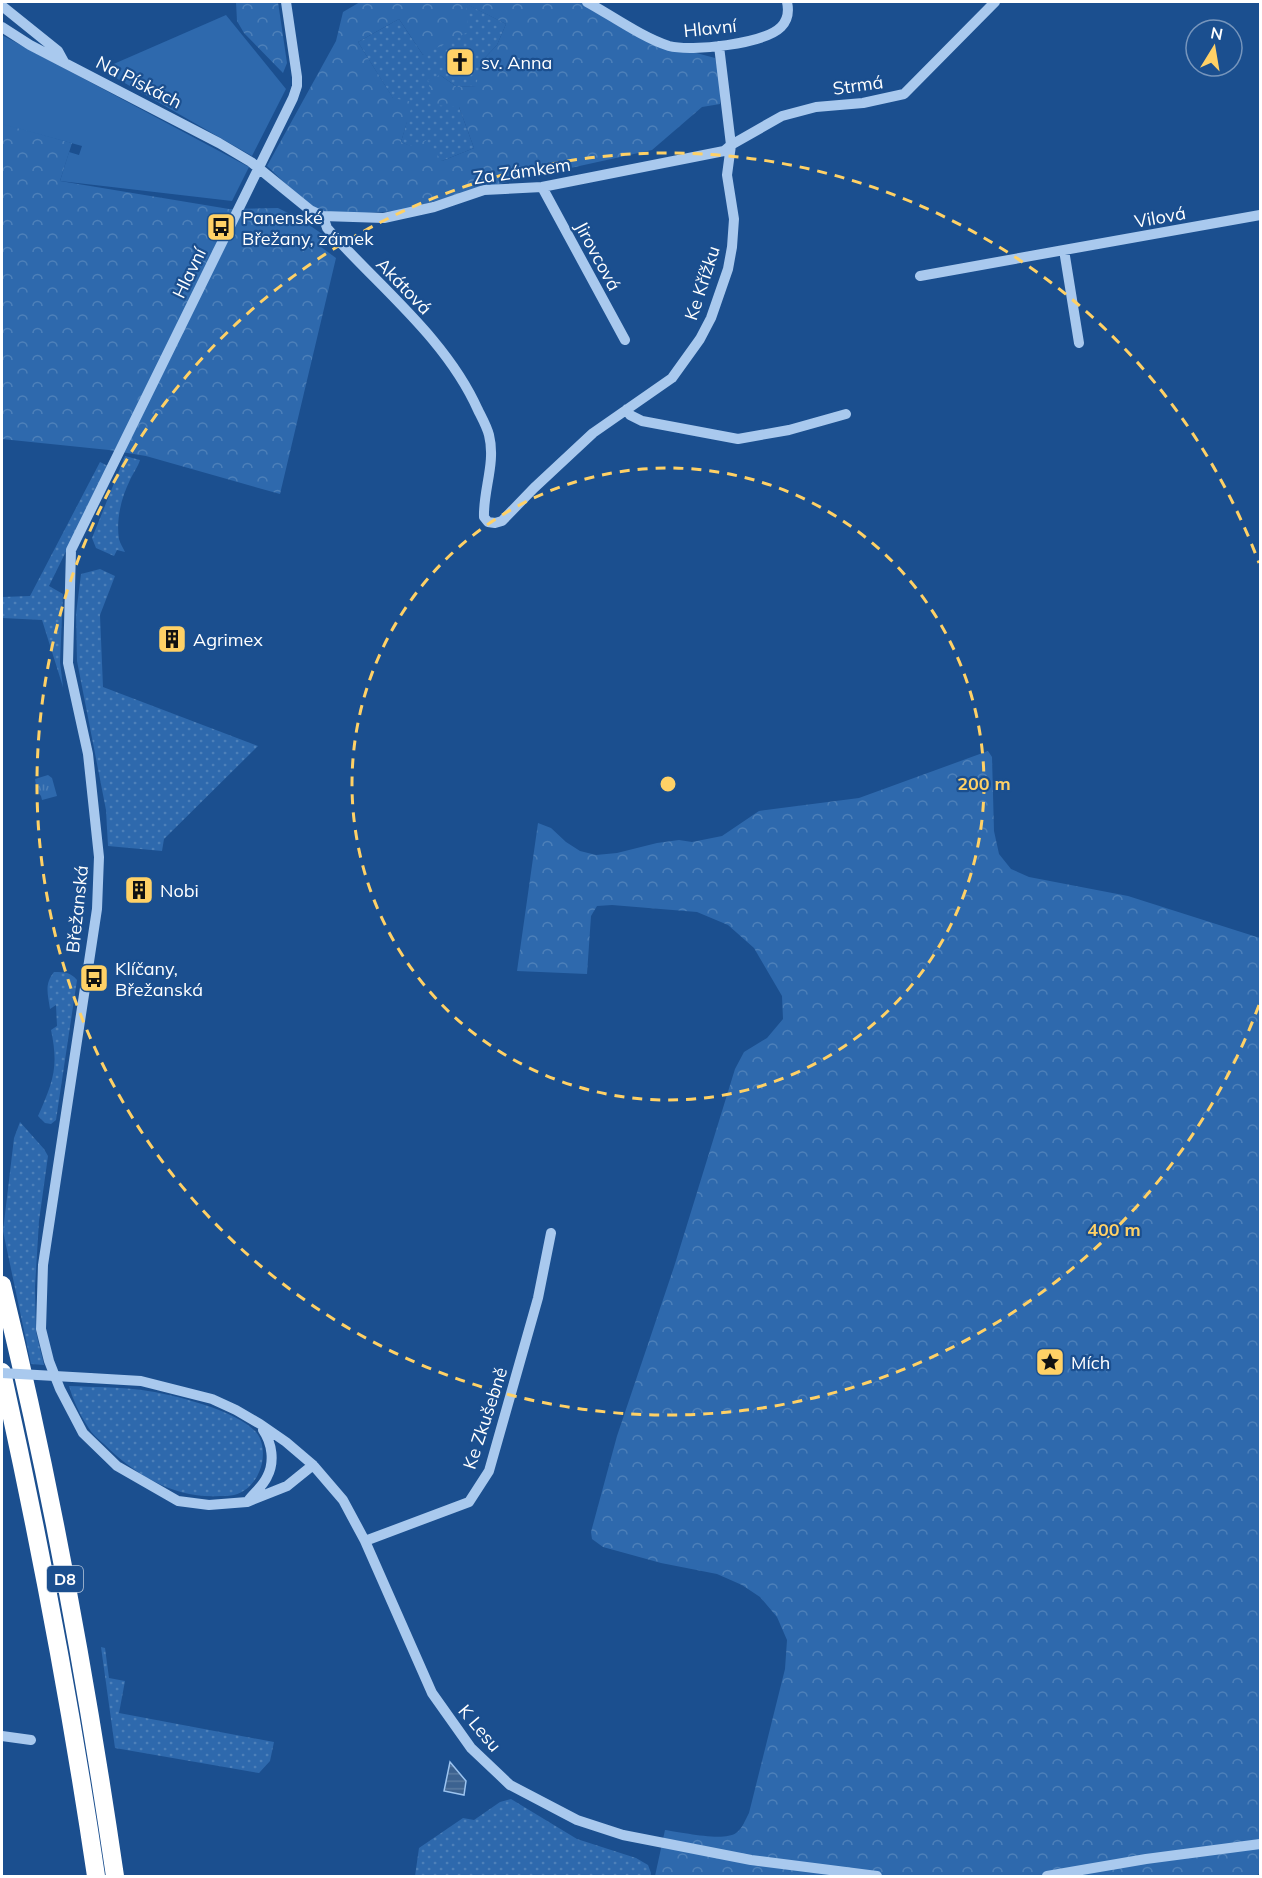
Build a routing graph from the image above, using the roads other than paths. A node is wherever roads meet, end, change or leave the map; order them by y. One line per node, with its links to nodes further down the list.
1 (286, 2): 10 (street, Hlavní)
2 (587, 2): 7 (street, Hlavní)
3 (787, 2): 7 (street, Hlavní)
4 (995, 2): 9 (street, Strmá)
5 (2, 6): 8 (street)
6 (2, 27): 8 (street, Na Pískách)
7 (719, 46): 9 (street, Ke Křížku)
8 (64, 62): 10 (street, Na Pískách)
9 (731, 145): 11 (street, Za Zámkem); 18 (street, Ke Křížku)
10 (259, 169): 13 (street); 21 (street, Hlavní)
11 (542, 187): 13 (street, Za Zámkem); 16 (street, Jirovcová)
12 (1260, 215): 14 (street, Vilová)
13 (323, 216): 20 (street, Akátová)
14 (1064, 250): 15 (street, Vilová); 17 (street)
15 (920, 276)
16 (625, 340)
17 (1078, 343)
18 (627, 409): 19 (street); 20 (street, Ke Křížku)
19 (846, 414)
20 (612, 420)
21 (71, 550): 27 (street, Břežanská)
22 (551, 1233): 28 (street, Ke Zkušebně)
23 (2, 1285): 33 (highway, D8)
24 (2, 1372): 25 (street, bridge); 32 (highway, D8)
25 (260, 1424): 26 (street); 27 (street)
26 (313, 1465): 27 (street, Břežanská); 28 (street, K Lesu)
27 (247, 1502)
28 (365, 1541): 34 (street, K Lesu)
29 (2, 1736): 30 (street)
30 (31, 1740)
31 (1260, 1844): 35 (street)
32 (96, 1876)
33 (115, 1876)
34 (877, 1876)
35 (1047, 1876)

